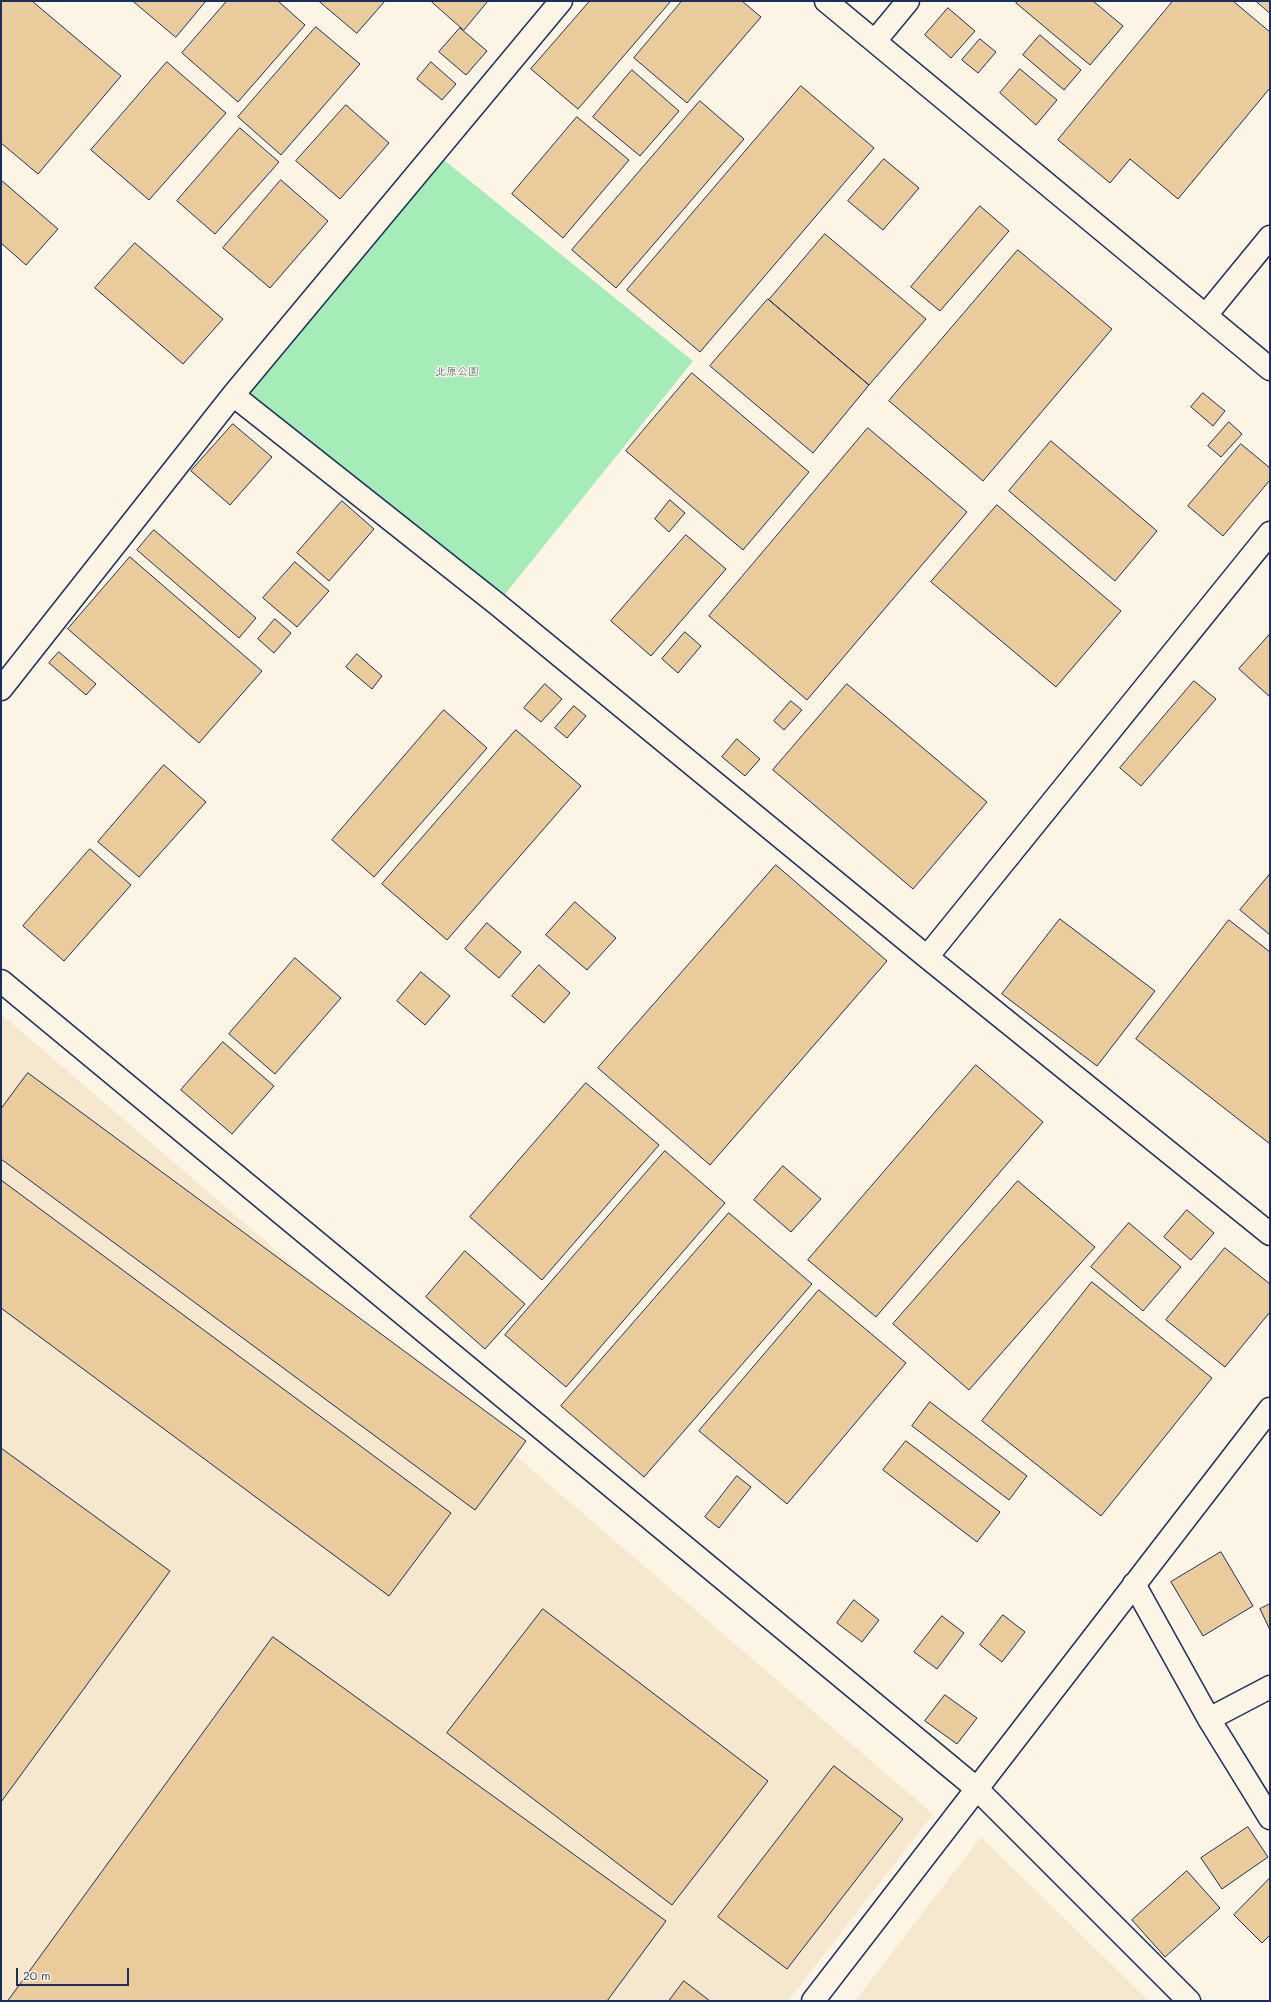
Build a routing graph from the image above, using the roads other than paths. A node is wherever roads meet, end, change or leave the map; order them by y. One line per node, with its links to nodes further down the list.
1 (561, 1): 8 (street)
2 (826, 1): 4 (street)
3 (908, 1): 4 (street)
4 (875, 42): 6 (street)
5 (1270, 237): 6 (street)
6 (1206, 316): 7 (street)
7 (1270, 369)
8 (233, 395): 10 (street); 11 (street)
9 (1270, 533): 11 (street)
10 (1, 689)
11 (927, 956): 13 (street)
12 (1, 981): 18 (street)
13 (1270, 1234)
14 (1270, 1409): 15 (street)
15 (1134, 1584): 17 (street); 18 (street)
16 (1270, 1687): 17 (street)
17 (1208, 1719): 19 (street)
18 (976, 1788): 20 (street); 21 (street)
19 (1270, 1818)
20 (812, 2001)
21 (1189, 2001)

